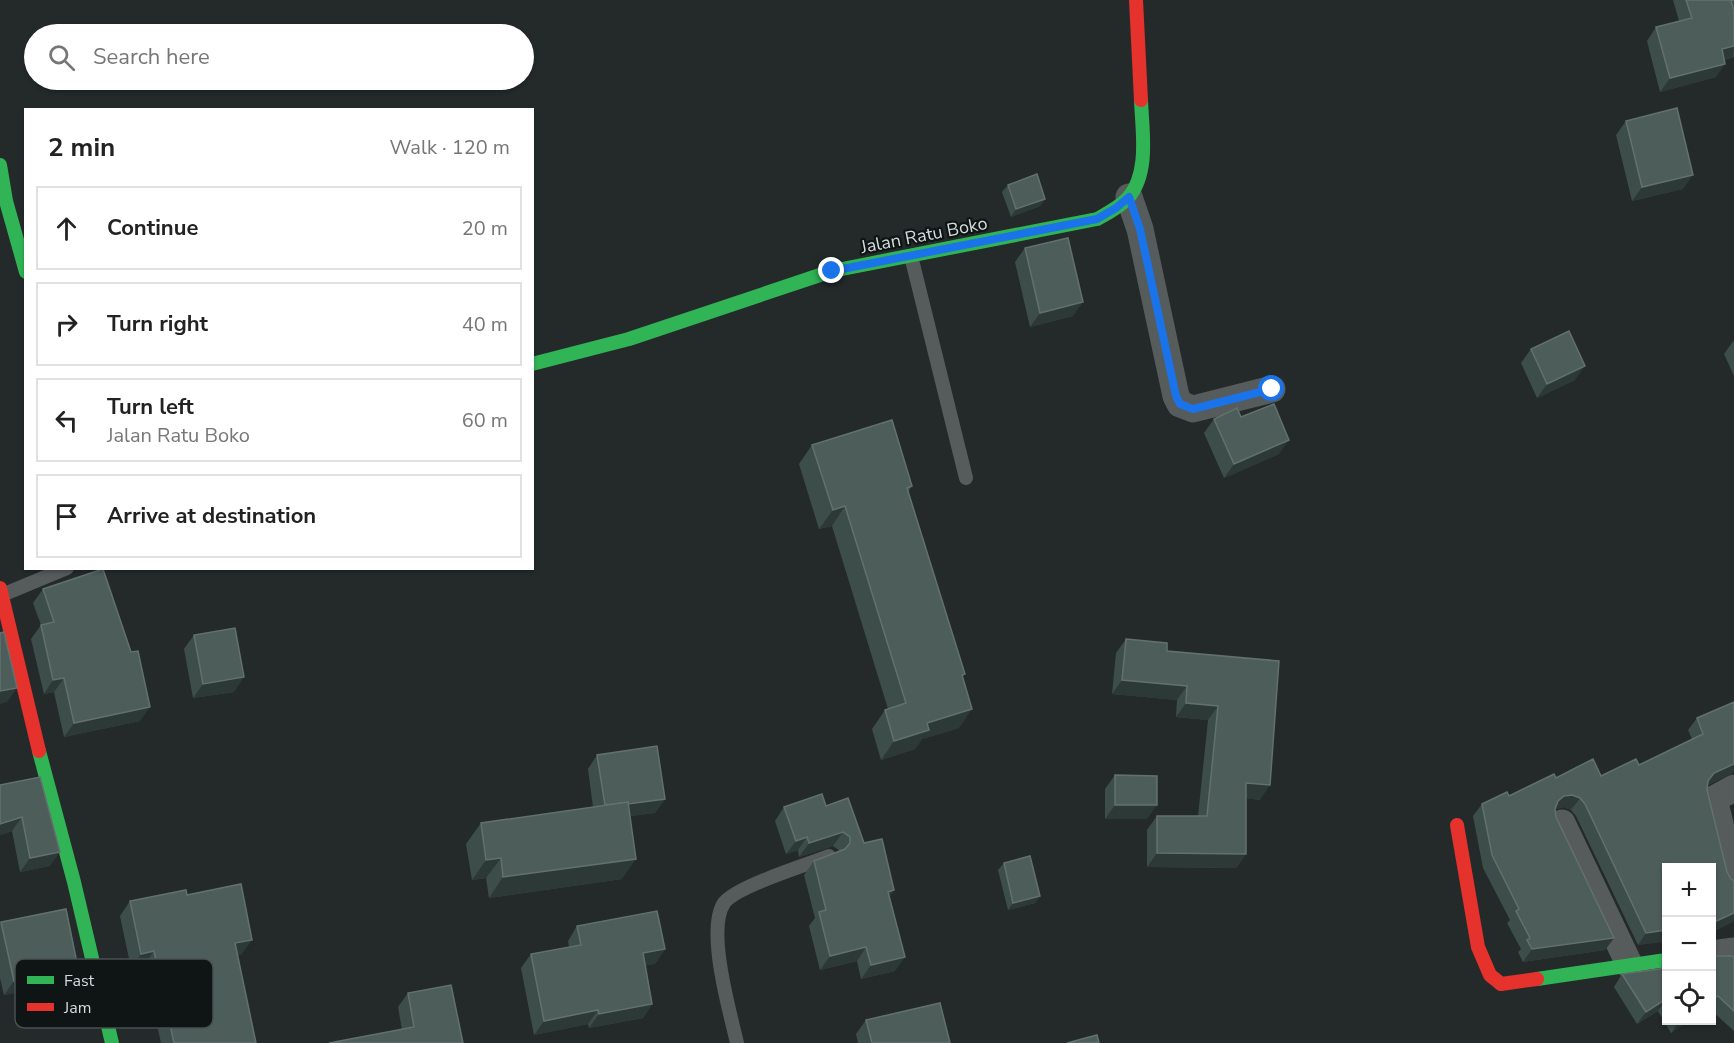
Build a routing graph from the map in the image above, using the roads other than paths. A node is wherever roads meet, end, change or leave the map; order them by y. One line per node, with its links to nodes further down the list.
1 (1136, 0): 3 (street)
2 (0, 165): 5 (street)
3 (1129, 197): 4 (street, Jalan Ratu Boko); 7 (street)
4 (911, 256): 6 (street, Jalan Ratu Boko); 8 (lane)
5 (24, 265)
6 (534, 363)
7 (1272, 389)
8 (966, 478)
9 (62, 570): 10 (lane)
10 (1, 592): 18 (street)
11 (1734, 788): 15 (street)
12 (1562, 823): 20 (street)
13 (1457, 825): 20 (street)
14 (832, 855): 23 (lane)
15 (1734, 881)
16 (1734, 951): 17 (street)
17 (1716, 953)
18 (92, 959)
19 (1662, 961): 20 (street)
20 (1630, 966)
21 (108, 1028): 22 (street)
22 (112, 1043)
23 (737, 1043)

